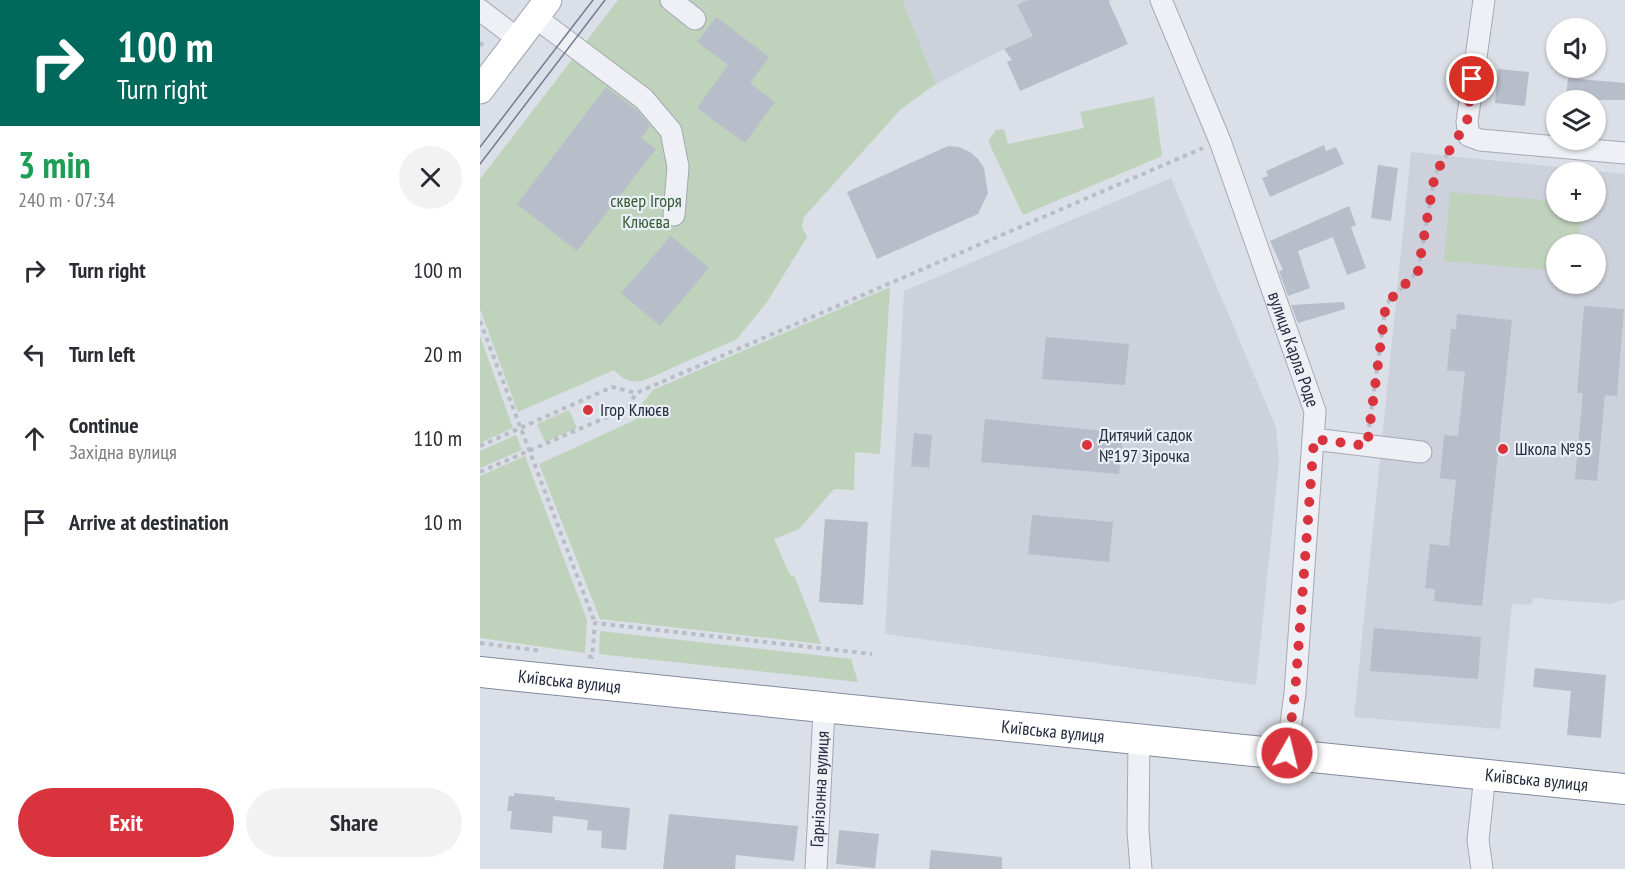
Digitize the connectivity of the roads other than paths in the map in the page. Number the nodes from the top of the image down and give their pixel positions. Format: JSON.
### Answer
{"nodes":[{"id":1,"x":671,"y":0,"type":"edge"},
{"id":2,"x":1161,"y":0,"type":"edge"},
{"id":3,"x":1484,"y":0,"type":"edge"},
{"id":4,"x":541,"y":9,"type":"edge"},
{"id":5,"x":480,"y":10,"type":"edge"},
{"id":6,"x":695,"y":19,"type":"dead end"},
{"id":7,"x":518,"y":39,"type":"junction"},
{"id":8,"x":480,"y":90,"type":"edge"},
{"id":9,"x":1625,"y":153,"type":"edge"},
{"id":10,"x":674,"y":215,"type":"dead end"},
{"id":11,"x":1314,"y":439,"type":"junction"},
{"id":12,"x":1421,"y":452,"type":"dead end"},
{"id":13,"x":480,"y":672,"type":"edge"},
{"id":14,"x":824,"y":710,"type":"junction"},
{"id":15,"x":1139,"y":740,"type":"junction"},
{"id":16,"x":1287,"y":753,"type":"junction"},
{"id":17,"x":1485,"y":775,"type":"junction"},
{"id":18,"x":1625,"y":789,"type":"edge"},
{"id":19,"x":816,"y":869,"type":"edge"},
{"id":20,"x":1141,"y":869,"type":"edge"},
{"id":21,"x":1482,"y":869,"type":"edge"}],
"edges":[{"from":1,"to":6,"type":"street"},
{"from":2,"to":11,"type":"street","name":"вулиця Карла Роде"},
{"from":3,"to":9,"type":"street"},
{"from":4,"to":7,"type":"main road"},
{"from":4,"to":10,"type":"street"},
{"from":5,"to":7,"type":"street"},
{"from":7,"to":8,"type":"main road"},
{"from":11,"to":12,"type":"street"},
{"from":11,"to":16,"type":"street","name":"вулиця Карла Роде"},
{"from":13,"to":14,"type":"highway","name":"Київська вулиця"},
{"from":14,"to":15,"type":"highway","name":"Київська вулиця"},
{"from":14,"to":19,"type":"street","name":"Гарнізонна вулиця"},
{"from":15,"to":16,"type":"highway","name":"Київська вулиця"},
{"from":15,"to":20,"type":"street"},
{"from":16,"to":17,"type":"highway","name":"Київська вулиця"},
{"from":17,"to":18,"type":"highway","name":"Київська вулиця"},
{"from":17,"to":21,"type":"street"}]}
